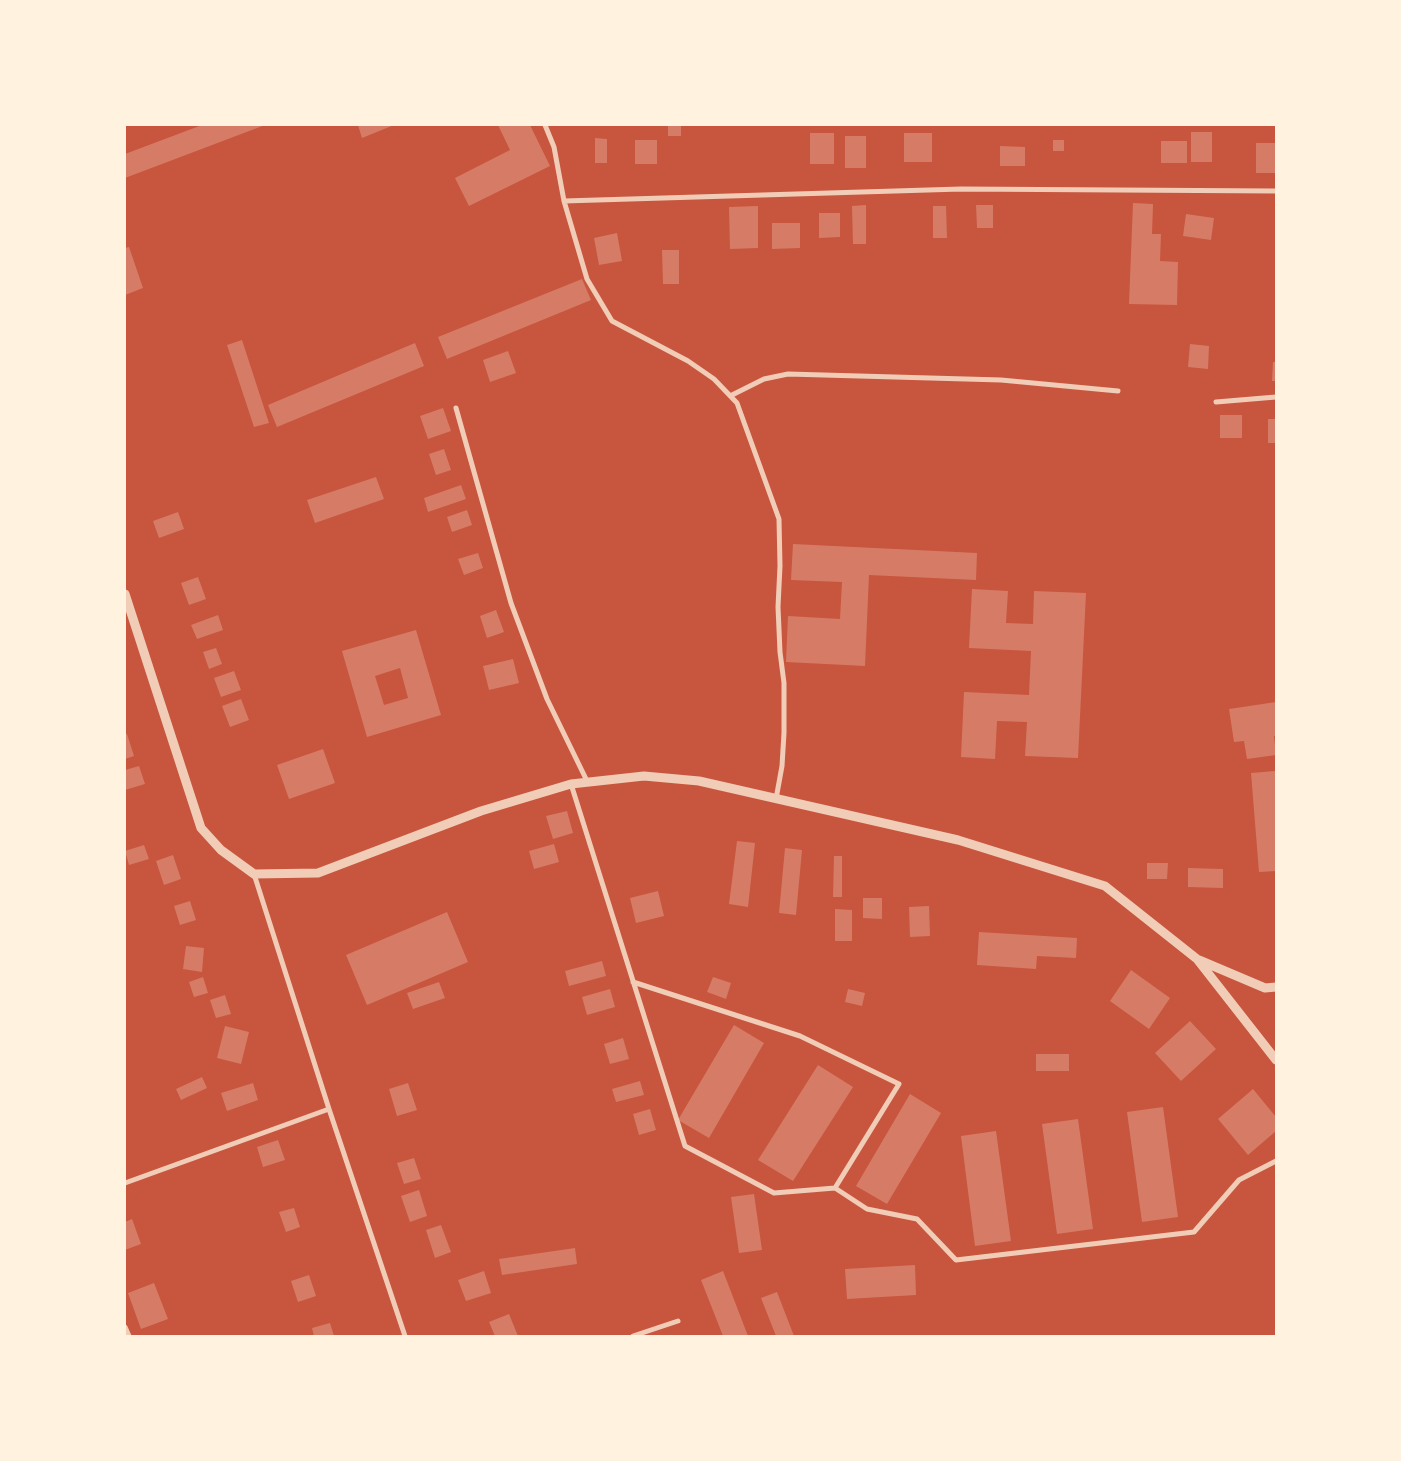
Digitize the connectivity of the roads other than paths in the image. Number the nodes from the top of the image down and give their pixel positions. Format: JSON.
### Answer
{"nodes":[{"id":1,"x":545,"y":125,"type":"edge"},
{"id":2,"x":1276,"y":191,"type":"edge"},
{"id":3,"x":564,"y":201,"type":"junction"},
{"id":4,"x":1118,"y":391,"type":"dead end"},
{"id":5,"x":730,"y":396,"type":"junction"},
{"id":6,"x":1276,"y":397,"type":"edge"},
{"id":7,"x":1216,"y":402,"type":"dead end"},
{"id":8,"x":456,"y":408,"type":"dead end"},
{"id":9,"x":125,"y":594,"type":"edge"},
{"id":10,"x":587,"y":781,"type":"junction"},
{"id":11,"x":571,"y":784,"type":"junction"},
{"id":12,"x":776,"y":799,"type":"junction"},
{"id":13,"x":254,"y":874,"type":"junction"},
{"id":14,"x":1197,"y":959,"type":"junction"},
{"id":15,"x":633,"y":982,"type":"junction"},
{"id":16,"x":1276,"y":987,"type":"edge"},
{"id":17,"x":1276,"y":1060,"type":"edge"},
{"id":18,"x":328,"y":1109,"type":"junction"},
{"id":19,"x":1276,"y":1161,"type":"edge"},
{"id":20,"x":125,"y":1183,"type":"edge"},
{"id":21,"x":835,"y":1188,"type":"junction"},
{"id":22,"x":678,"y":1321,"type":"dead end"},
{"id":23,"x":125,"y":1327,"type":"edge"},
{"id":24,"x":129,"y":1336,"type":"edge"},
{"id":25,"x":405,"y":1336,"type":"edge"},
{"id":26,"x":633,"y":1336,"type":"edge"}],
"edges":[{"from":1,"to":3,"type":"street"},
{"from":2,"to":3,"type":"street"},
{"from":3,"to":5,"type":"street"},
{"from":4,"to":5,"type":"street"},
{"from":5,"to":12,"type":"street"},
{"from":6,"to":7,"type":"street"},
{"from":8,"to":10,"type":"street"},
{"from":9,"to":13,"type":"street"},
{"from":10,"to":11,"type":"street"},
{"from":10,"to":12,"type":"street"},
{"from":11,"to":13,"type":"street"},
{"from":11,"to":15,"type":"street"},
{"from":12,"to":14,"type":"street"},
{"from":13,"to":18,"type":"street"},
{"from":14,"to":16,"type":"street"},
{"from":14,"to":17,"type":"street"},
{"from":15,"to":21,"type":"street"},
{"from":15,"to":21,"type":"street"},
{"from":18,"to":20,"type":"street"},
{"from":18,"to":25,"type":"street"},
{"from":19,"to":21,"type":"street"},
{"from":22,"to":26,"type":"street"},
{"from":23,"to":24,"type":"street"}]}
